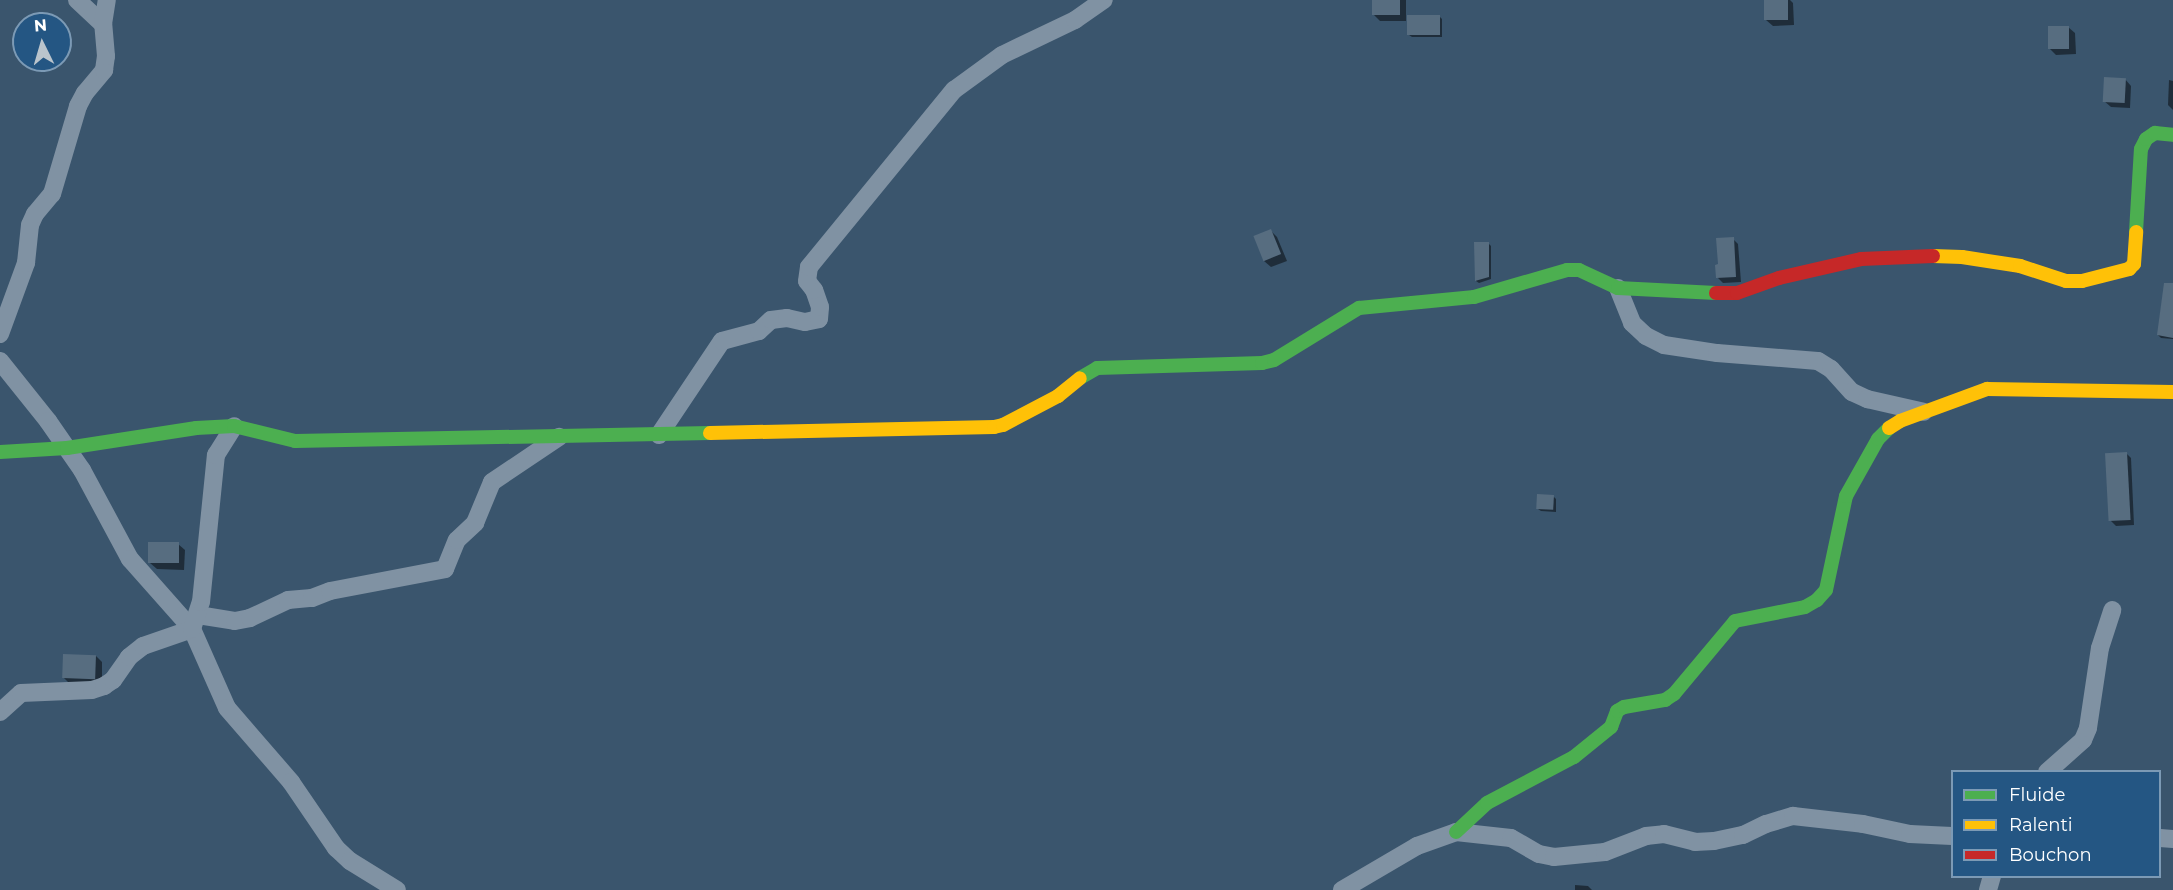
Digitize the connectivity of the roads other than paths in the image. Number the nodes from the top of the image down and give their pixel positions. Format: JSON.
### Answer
{"nodes":[{"id":1,"x":77,"y":0,"type":"edge"},
{"id":2,"x":107,"y":0,"type":"edge"},
{"id":3,"x":1104,"y":0,"type":"edge"},
{"id":4,"x":103,"y":24,"type":"junction"},
{"id":5,"x":2173,"y":135,"type":"edge"},
{"id":6,"x":1618,"y":288,"type":"junction"},
{"id":7,"x":0,"y":334,"type":"edge"},
{"id":8,"x":0,"y":343,"type":"edge"},
{"id":9,"x":2,"y":363,"type":"edge"},
{"id":10,"x":2173,"y":392,"type":"edge"},
{"id":11,"x":1924,"y":412,"type":"junction"},
{"id":12,"x":234,"y":426,"type":"junction"},
{"id":13,"x":196,"y":428,"type":"junction"},
{"id":14,"x":659,"y":435,"type":"junction"},
{"id":15,"x":558,"y":437,"type":"junction"},
{"id":16,"x":67,"y":448,"type":"junction"},
{"id":17,"x":0,"y":452,"type":"edge"},
{"id":18,"x":216,"y":455,"type":"junction"},
{"id":19,"x":2112,"y":610,"type":"dead end"},
{"id":20,"x":195,"y":622,"type":"junction"},
{"id":21,"x":0,"y":712,"type":"edge"},
{"id":22,"x":2048,"y":770,"type":"edge"},
{"id":23,"x":1456,"y":832,"type":"junction"},
{"id":24,"x":1951,"y":836,"type":"edge"},
{"id":25,"x":397,"y":890,"type":"edge"},
{"id":26,"x":1342,"y":890,"type":"edge"}],
"edges":[{"from":1,"to":4,"type":"street"},
{"from":2,"to":4,"type":"street"},
{"from":3,"to":14,"type":"street"},
{"from":4,"to":7,"type":"street"},
{"from":5,"to":6,"type":"street"},
{"from":6,"to":11,"type":"street"},
{"from":6,"to":14,"type":"street"},
{"from":8,"to":9,"type":"street"},
{"from":9,"to":16,"type":"street"},
{"from":10,"to":11,"type":"street"},
{"from":11,"to":23,"type":"street"},
{"from":12,"to":13,"type":"street"},
{"from":12,"to":15,"type":"street"},
{"from":12,"to":18,"type":"street"},
{"from":13,"to":16,"type":"street"},
{"from":13,"to":18,"type":"street"},
{"from":14,"to":15,"type":"street"},
{"from":15,"to":20,"type":"street"},
{"from":16,"to":17,"type":"street"},
{"from":16,"to":20,"type":"street"},
{"from":18,"to":20,"type":"street"},
{"from":19,"to":22,"type":"street"},
{"from":20,"to":21,"type":"street"},
{"from":20,"to":25,"type":"street"},
{"from":23,"to":24,"type":"street"},
{"from":23,"to":26,"type":"street"}]}
